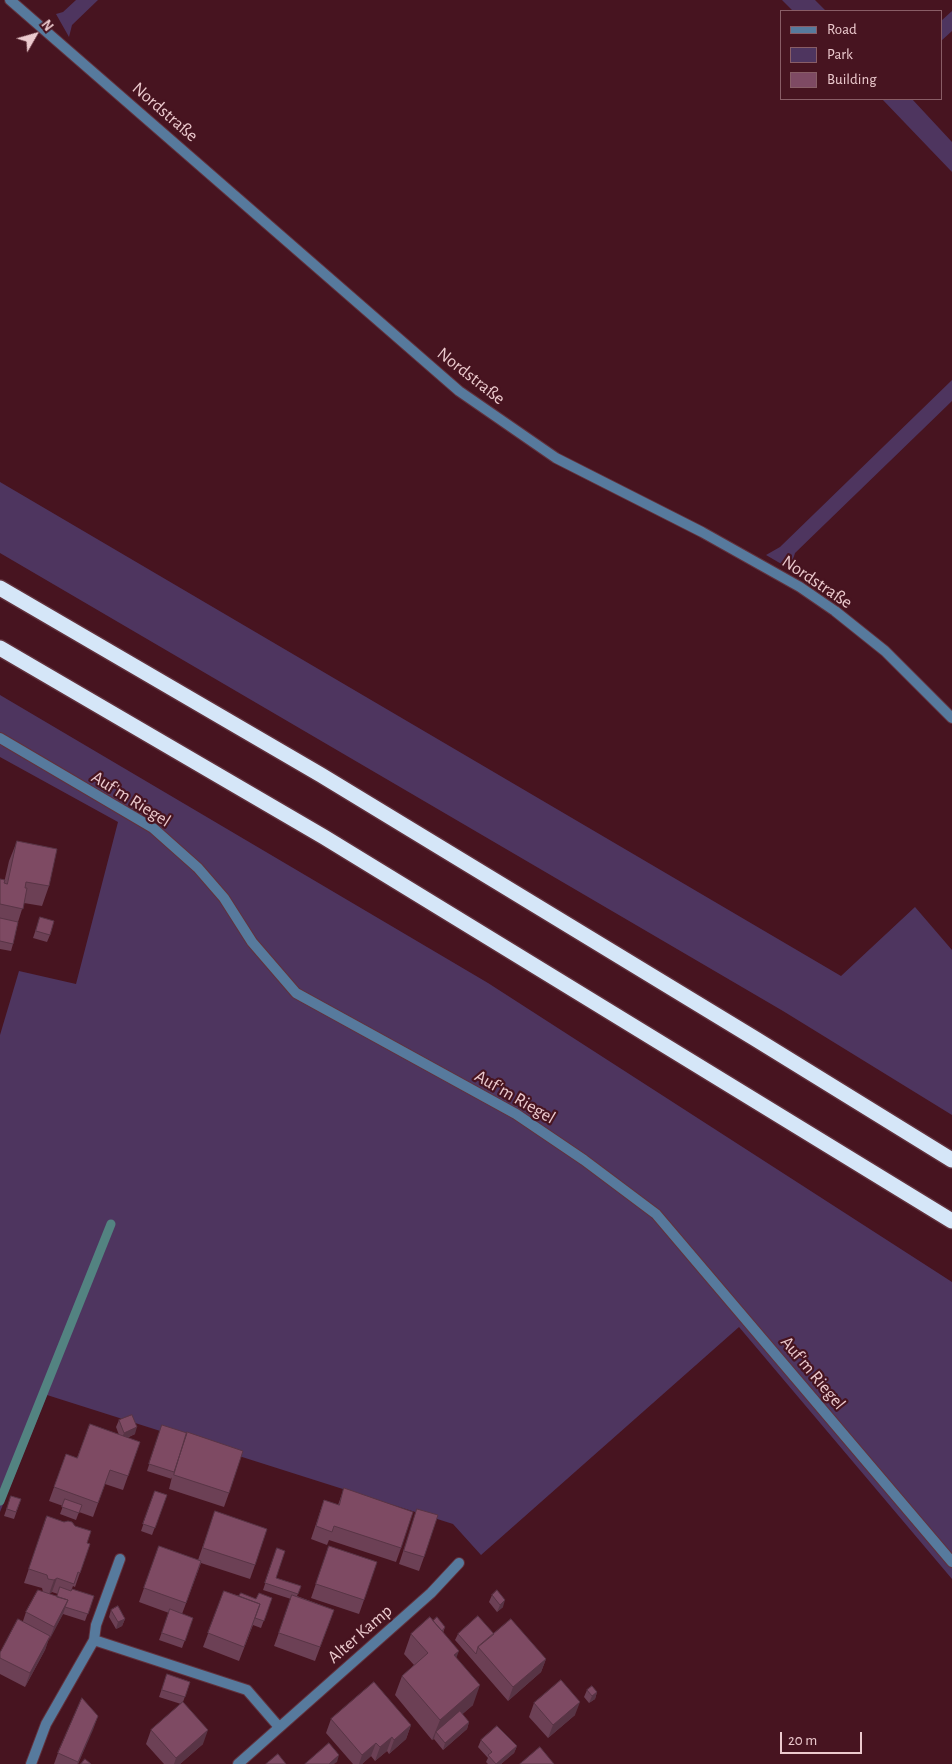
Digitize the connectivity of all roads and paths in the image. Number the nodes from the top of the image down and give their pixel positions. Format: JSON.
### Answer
{"nodes":[{"id":1,"x":10,"y":0,"type":"edge"},
{"id":2,"x":0,"y":588,"type":"edge"},
{"id":3,"x":0,"y":648,"type":"edge"},
{"id":4,"x":952,"y":718,"type":"edge"},
{"id":5,"x":0,"y":738,"type":"edge"},
{"id":6,"x":952,"y":1160,"type":"edge"},
{"id":7,"x":952,"y":1222,"type":"edge"},
{"id":8,"x":120,"y":1559,"type":"dead end"},
{"id":9,"x":952,"y":1562,"type":"edge"},
{"id":10,"x":459,"y":1563,"type":"dead end"},
{"id":11,"x":94,"y":1640,"type":"junction"},
{"id":12,"x":279,"y":1727,"type":"junction"},
{"id":13,"x":31,"y":1764,"type":"edge"},
{"id":14,"x":238,"y":1764,"type":"edge"}],
"edges":[{"from":1,"to":4,"type":"street","name":"Nordstraße"},
{"from":2,"to":6,"type":"highway"},
{"from":3,"to":7,"type":"highway"},
{"from":5,"to":9,"type":"street","name":"Auf'm Riegel"},
{"from":8,"to":11,"type":"street"},
{"from":10,"to":12,"type":"street","name":"Alter Kamp"},
{"from":11,"to":12,"type":"street"},
{"from":11,"to":13,"type":"street"},
{"from":12,"to":14,"type":"street","name":"Alter Kamp"}]}
